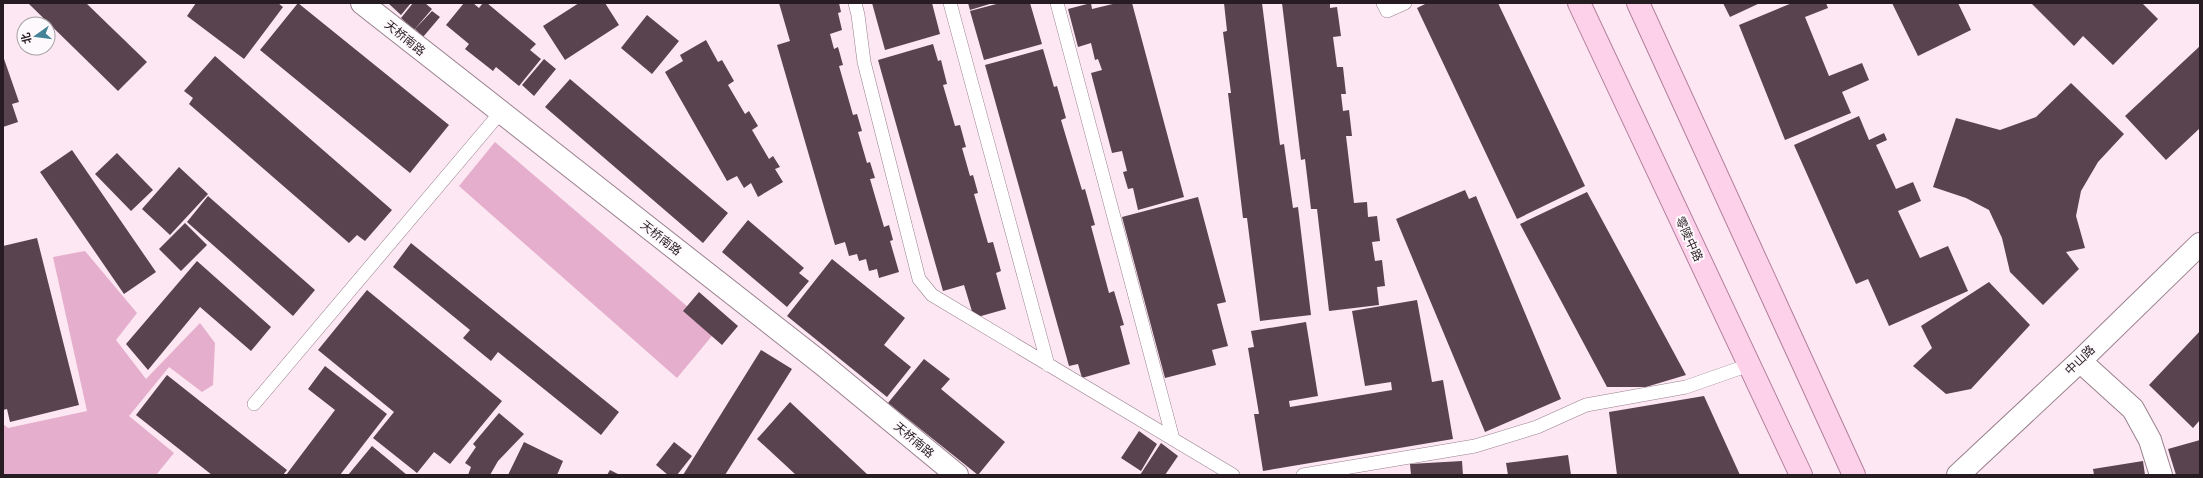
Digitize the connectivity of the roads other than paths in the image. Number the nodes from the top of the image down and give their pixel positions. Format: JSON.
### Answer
{"nodes":[{"id":1,"x":362,"y":3,"type":"edge"},
{"id":2,"x":855,"y":3,"type":"edge"},
{"id":3,"x":950,"y":3,"type":"edge"},
{"id":4,"x":1056,"y":3,"type":"edge"},
{"id":5,"x":1383,"y":3,"type":"edge"},
{"id":6,"x":1405,"y":3,"type":"edge"},
{"id":7,"x":1579,"y":3,"type":"edge"},
{"id":8,"x":1638,"y":3,"type":"edge"},
{"id":9,"x":500,"y":112,"type":"junction"},
{"id":10,"x":2200,"y":244,"type":"edge"},
{"id":11,"x":2080,"y":361,"type":"junction"},
{"id":12,"x":1048,"y":365,"type":"junction"},
{"id":13,"x":1749,"y":365,"type":"junction"},
{"id":14,"x":254,"y":404,"type":"dead end"},
{"id":15,"x":1173,"y":440,"type":"junction"},
{"id":16,"x":957,"y":475,"type":"edge"},
{"id":17,"x":1233,"y":475,"type":"edge"},
{"id":18,"x":1303,"y":475,"type":"edge"},
{"id":19,"x":1800,"y":475,"type":"edge"},
{"id":20,"x":1854,"y":475,"type":"edge"},
{"id":21,"x":1958,"y":475,"type":"edge"},
{"id":22,"x":2160,"y":475,"type":"edge"}],
"edges":[{"from":1,"to":9,"type":"street","name":"天桥南路"},
{"from":2,"to":12,"type":"lane"},
{"from":3,"to":12,"type":"lane"},
{"from":4,"to":15,"type":"lane"},
{"from":5,"to":6,"type":"lane"},
{"from":7,"to":13,"type":"main road","name":"零陵中路"},
{"from":8,"to":20,"type":"main road"},
{"from":9,"to":14,"type":"lane"},
{"from":9,"to":16,"type":"street","name":"天桥南路"},
{"from":10,"to":11,"type":"street","name":"中山路"},
{"from":11,"to":21,"type":"street","name":"中山路"},
{"from":11,"to":22,"type":"street"},
{"from":12,"to":15,"type":"lane"},
{"from":13,"to":18,"type":"lane"},
{"from":13,"to":19,"type":"main road","name":"零陵中路"},
{"from":15,"to":17,"type":"lane"}]}
